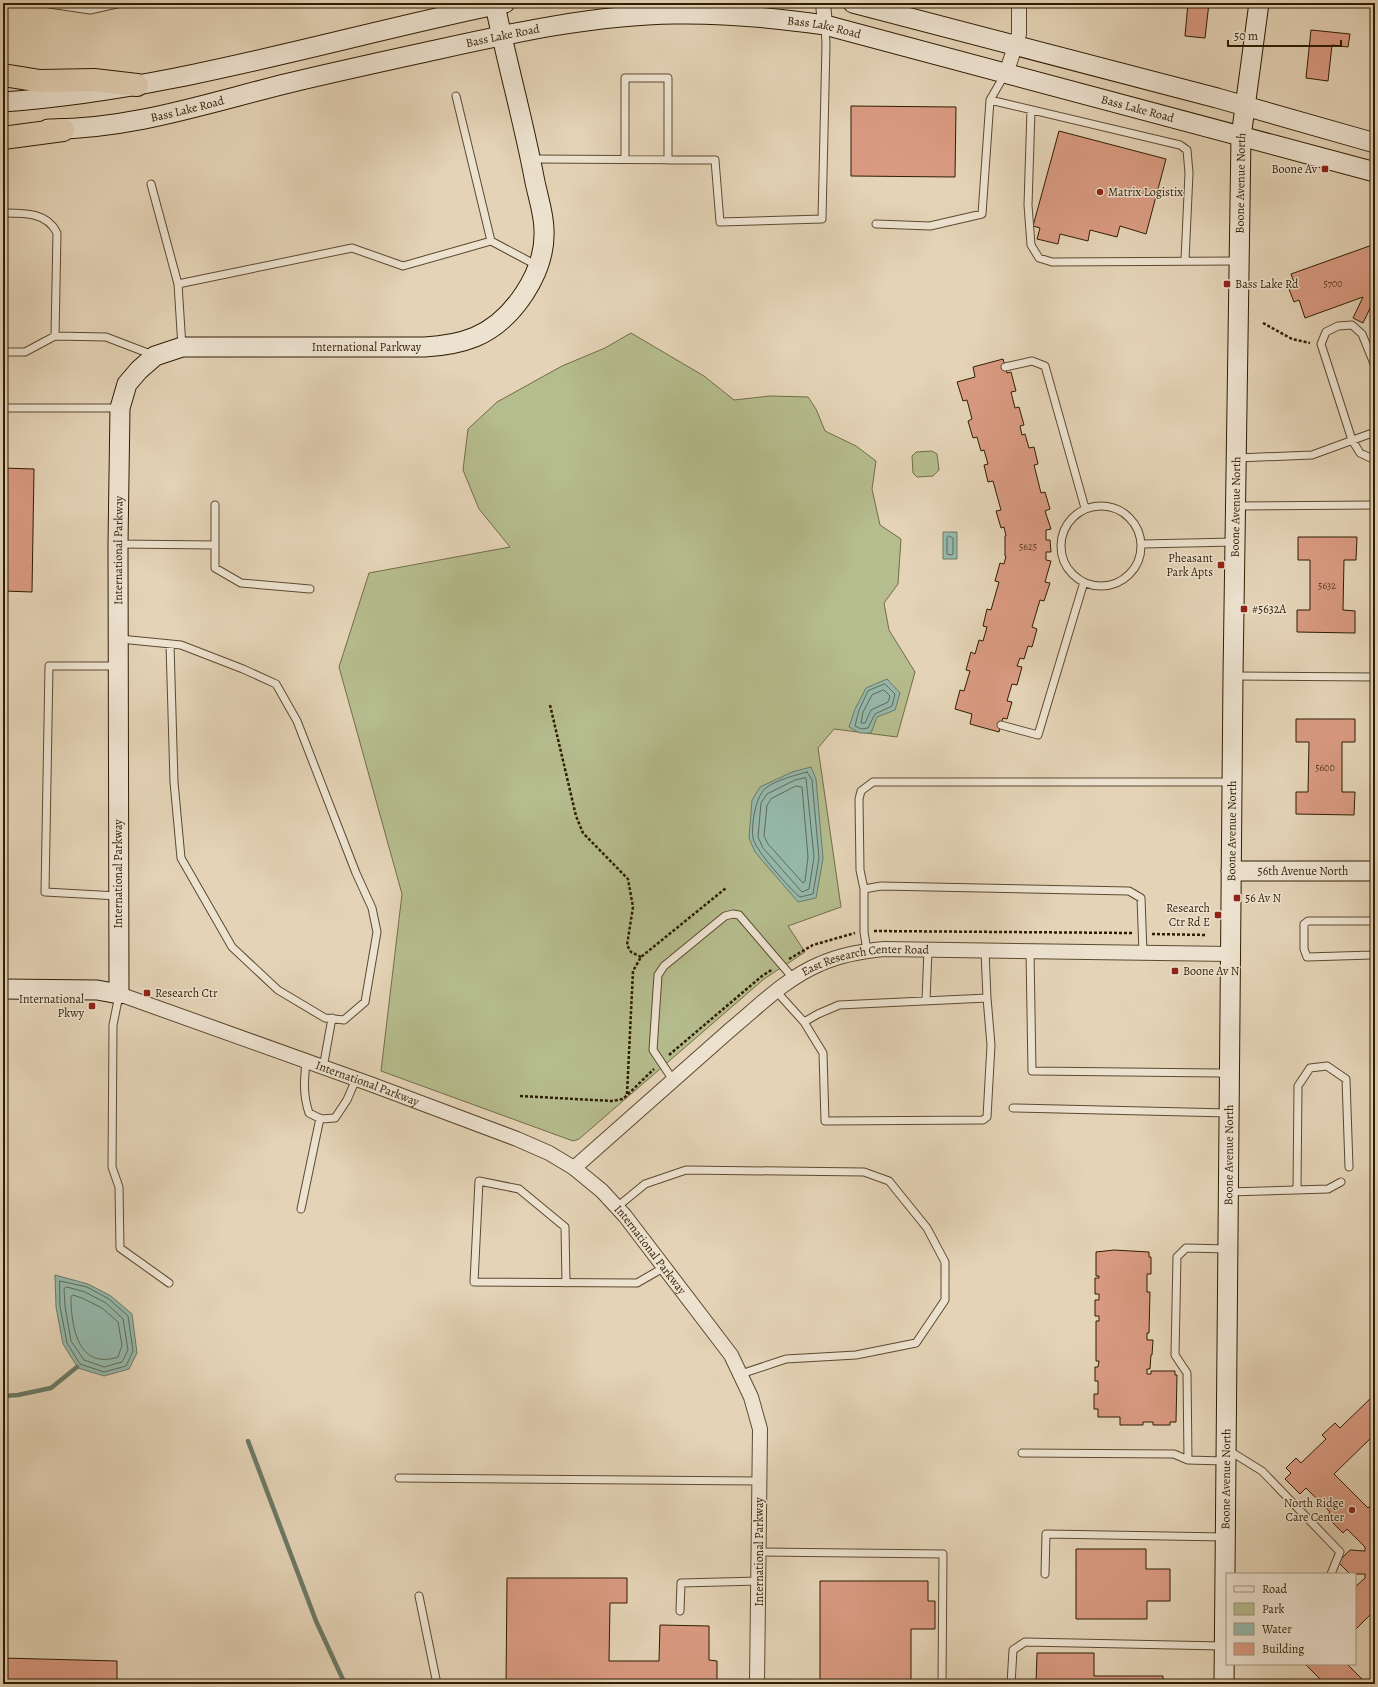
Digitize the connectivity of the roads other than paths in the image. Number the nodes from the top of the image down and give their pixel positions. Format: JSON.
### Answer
{"nodes":[{"id":1,"x":43,"y":3,"type":"edge"},
{"id":2,"x":121,"y":3,"type":"edge"},
{"id":3,"x":823,"y":3,"type":"edge"},
{"id":4,"x":852,"y":3,"type":"edge"},
{"id":5,"x":1019,"y":3,"type":"edge"},
{"id":6,"x":1259,"y":3,"type":"edge"},
{"id":7,"x":498,"y":4,"type":"edge"},
{"id":8,"x":825,"y":25,"type":"junction"},
{"id":9,"x":501,"y":35,"type":"junction"},
{"id":10,"x":1016,"y":44,"type":"junction"},
{"id":11,"x":1006,"y":74,"type":"junction"},
{"id":12,"x":3,"y":75,"type":"edge"},
{"id":13,"x":137,"y":85,"type":"junction"},
{"id":14,"x":456,"y":96,"type":"dead end"},
{"id":15,"x":990,"y":100,"type":"junction"},
{"id":16,"x":3,"y":102,"type":"edge"},
{"id":17,"x":1245,"y":105,"type":"junction"},
{"id":18,"x":1031,"y":110,"type":"junction"},
{"id":19,"x":3,"y":130,"type":"edge"},
{"id":20,"x":63,"y":130,"type":"junction"},
{"id":21,"x":1241,"y":137,"type":"junction"},
{"id":22,"x":3,"y":138,"type":"edge"},
{"id":23,"x":1375,"y":143,"type":"edge"},
{"id":24,"x":530,"y":159,"type":"junction"},
{"id":25,"x":625,"y":159,"type":"junction"},
{"id":26,"x":668,"y":160,"type":"junction"},
{"id":27,"x":1375,"y":172,"type":"edge"},
{"id":28,"x":151,"y":184,"type":"dead end"},
{"id":29,"x":3,"y":214,"type":"edge"},
{"id":30,"x":876,"y":224,"type":"dead end"},
{"id":31,"x":491,"y":241,"type":"junction"},
{"id":32,"x":1185,"y":260,"type":"junction"},
{"id":33,"x":1240,"y":261,"type":"junction"},
{"id":34,"x":538,"y":266,"type":"junction"},
{"id":35,"x":178,"y":284,"type":"junction"},
{"id":36,"x":56,"y":336,"type":"junction"},
{"id":37,"x":182,"y":347,"type":"junction"},
{"id":38,"x":3,"y":352,"type":"edge"},
{"id":39,"x":155,"y":356,"type":"junction"},
{"id":40,"x":1375,"y":366,"type":"edge"},
{"id":41,"x":1005,"y":367,"type":"dead end"},
{"id":42,"x":3,"y":408,"type":"edge"},
{"id":43,"x":120,"y":408,"type":"junction"},
{"id":44,"x":1375,"y":432,"type":"edge"},
{"id":45,"x":1352,"y":440,"type":"junction"},
{"id":46,"x":1235,"y":458,"type":"junction"},
{"id":47,"x":1375,"y":460,"type":"edge"},
{"id":48,"x":215,"y":504,"type":"dead end"},
{"id":49,"x":1375,"y":505,"type":"edge"},
{"id":50,"x":1235,"y":506,"type":"junction"},
{"id":51,"x":1085,"y":508,"type":"junction"},
{"id":52,"x":1234,"y":542,"type":"junction"},
{"id":53,"x":118,"y":544,"type":"junction"},
{"id":54,"x":1142,"y":544,"type":"junction"},
{"id":55,"x":215,"y":545,"type":"junction"},
{"id":56,"x":1084,"y":582,"type":"junction"},
{"id":57,"x":310,"y":588,"type":"dead end"},
{"id":58,"x":118,"y":639,"type":"junction"},
{"id":59,"x":170,"y":644,"type":"junction"},
{"id":60,"x":118,"y":666,"type":"junction"},
{"id":61,"x":1233,"y":676,"type":"junction"},
{"id":62,"x":1375,"y":677,"type":"edge"},
{"id":63,"x":1001,"y":725,"type":"dead end"},
{"id":64,"x":1232,"y":782,"type":"junction"},
{"id":65,"x":1231,"y":871,"type":"junction"},
{"id":66,"x":1375,"y":871,"type":"edge"},
{"id":67,"x":864,"y":890,"type":"junction"},
{"id":68,"x":118,"y":896,"type":"junction"},
{"id":69,"x":1375,"y":920,"type":"edge"},
{"id":70,"x":928,"y":950,"type":"junction"},
{"id":71,"x":867,"y":951,"type":"junction"},
{"id":72,"x":985,"y":951,"type":"junction"},
{"id":73,"x":1375,"y":951,"type":"edge"},
{"id":74,"x":1030,"y":952,"type":"junction"},
{"id":75,"x":1143,"y":953,"type":"junction"},
{"id":76,"x":1231,"y":954,"type":"junction"},
{"id":77,"x":793,"y":978,"type":"junction"},
{"id":78,"x":3,"y":989,"type":"edge"},
{"id":79,"x":776,"y":991,"type":"junction"},
{"id":80,"x":119,"y":994,"type":"junction"},
{"id":81,"x":987,"y":998,"type":"junction"},
{"id":82,"x":926,"y":1000,"type":"junction"},
{"id":83,"x":332,"y":1018,"type":"junction"},
{"id":84,"x":804,"y":1022,"type":"junction"},
{"id":85,"x":306,"y":1062,"type":"junction"},
{"id":86,"x":323,"y":1068,"type":"junction"},
{"id":87,"x":1230,"y":1076,"type":"junction"},
{"id":88,"x":356,"y":1079,"type":"junction"},
{"id":89,"x":673,"y":1080,"type":"junction"},
{"id":90,"x":1013,"y":1108,"type":"dead end"},
{"id":91,"x":1229,"y":1113,"type":"junction"},
{"id":92,"x":320,"y":1118,"type":"junction"},
{"id":93,"x":1349,"y":1167,"type":"dead end"},
{"id":94,"x":574,"y":1168,"type":"junction"},
{"id":95,"x":1341,"y":1182,"type":"dead end"},
{"id":96,"x":1297,"y":1190,"type":"junction"},
{"id":97,"x":1228,"y":1192,"type":"junction"},
{"id":98,"x":616,"y":1207,"type":"junction"},
{"id":99,"x":301,"y":1209,"type":"dead end"},
{"id":100,"x":1228,"y":1248,"type":"junction"},
{"id":101,"x":663,"y":1268,"type":"junction"},
{"id":102,"x":168,"y":1282,"type":"dead end"},
{"id":103,"x":566,"y":1282,"type":"junction"},
{"id":104,"x":741,"y":1374,"type":"junction"},
{"id":105,"x":1022,"y":1453,"type":"dead end"},
{"id":106,"x":1227,"y":1455,"type":"junction"},
{"id":107,"x":1188,"y":1460,"type":"junction"},
{"id":108,"x":399,"y":1478,"type":"dead end"},
{"id":109,"x":759,"y":1481,"type":"junction"},
{"id":110,"x":1226,"y":1537,"type":"junction"},
{"id":111,"x":759,"y":1552,"type":"junction"},
{"id":112,"x":1331,"y":1573,"type":"edge"},
{"id":113,"x":1045,"y":1574,"type":"dead end"},
{"id":114,"x":759,"y":1581,"type":"junction"},
{"id":115,"x":419,"y":1596,"type":"dead end"},
{"id":116,"x":680,"y":1611,"type":"dead end"},
{"id":117,"x":1226,"y":1646,"type":"edge"},
{"id":118,"x":437,"y":1684,"type":"edge"},
{"id":119,"x":757,"y":1684,"type":"edge"},
{"id":120,"x":942,"y":1684,"type":"edge"},
{"id":121,"x":1012,"y":1684,"type":"edge"},
{"id":122,"x":1224,"y":1684,"type":"edge"}],
"edges":[{"from":1,"to":2,"type":"lane"},
{"from":3,"to":8,"type":"street"},
{"from":4,"to":10,"type":"street"},
{"from":5,"to":10,"type":"street"},
{"from":6,"to":17,"type":"street","name":"Boone Avenue North"},
{"from":7,"to":9,"type":"street","name":"International Parkway"},
{"from":7,"to":13,"type":"street"},
{"from":8,"to":9,"type":"street","name":"Bass Lake Road"},
{"from":8,"to":11,"type":"street","name":"Bass Lake Road"},
{"from":8,"to":26,"type":"lane"},
{"from":9,"to":20,"type":"street","name":"Bass Lake Road"},
{"from":9,"to":24,"type":"street","name":"International Parkway"},
{"from":10,"to":11,"type":"street"},
{"from":10,"to":17,"type":"street"},
{"from":11,"to":15,"type":"lane"},
{"from":11,"to":21,"type":"street","name":"Bass Lake Road"},
{"from":12,"to":13,"type":"highway"},
{"from":13,"to":16,"type":"street"},
{"from":14,"to":31,"type":"lane"},
{"from":15,"to":18,"type":"lane"},
{"from":15,"to":30,"type":"lane"},
{"from":17,"to":21,"type":"street","name":"Boone Avenue North"},
{"from":17,"to":23,"type":"street"},
{"from":18,"to":32,"type":"lane"},
{"from":18,"to":32,"type":"lane"},
{"from":19,"to":20,"type":"street","name":"Bass Lake Road"},
{"from":20,"to":22,"type":"highway"},
{"from":21,"to":27,"type":"street","name":"Bass Lake Road"},
{"from":21,"to":33,"type":"street","name":"Boone Avenue North"},
{"from":24,"to":25,"type":"lane"},
{"from":24,"to":34,"type":"street","name":"International Parkway"},
{"from":25,"to":26,"type":"lane"},
{"from":25,"to":26,"type":"lane"},
{"from":28,"to":35,"type":"lane"},
{"from":29,"to":36,"type":"lane"},
{"from":31,"to":34,"type":"lane"},
{"from":31,"to":35,"type":"lane"},
{"from":32,"to":33,"type":"lane"},
{"from":33,"to":46,"type":"street","name":"Boone Avenue North"},
{"from":34,"to":37,"type":"street","name":"International Parkway"},
{"from":35,"to":37,"type":"lane"},
{"from":36,"to":38,"type":"lane"},
{"from":36,"to":39,"type":"lane"},
{"from":37,"to":39,"type":"street","name":"International Parkway"},
{"from":39,"to":43,"type":"street","name":"International Parkway"},
{"from":40,"to":45,"type":"lane"},
{"from":41,"to":51,"type":"lane"},
{"from":42,"to":43,"type":"lane"},
{"from":43,"to":53,"type":"street","name":"International Parkway"},
{"from":44,"to":45,"type":"lane"},
{"from":45,"to":46,"type":"lane"},
{"from":45,"to":47,"type":"lane"},
{"from":46,"to":50,"type":"street","name":"Boone Avenue North"},
{"from":48,"to":55,"type":"lane"},
{"from":49,"to":50,"type":"lane"},
{"from":50,"to":52,"type":"street","name":"Boone Avenue North"},
{"from":51,"to":54,"type":"lane"},
{"from":51,"to":56,"type":"lane"},
{"from":52,"to":54,"type":"lane"},
{"from":52,"to":61,"type":"street","name":"Boone Avenue North"},
{"from":53,"to":55,"type":"lane"},
{"from":53,"to":58,"type":"street","name":"International Parkway"},
{"from":54,"to":56,"type":"lane"},
{"from":55,"to":57,"type":"lane"},
{"from":56,"to":63,"type":"lane"},
{"from":58,"to":59,"type":"lane"},
{"from":58,"to":60,"type":"street","name":"International Parkway"},
{"from":59,"to":83,"type":"lane"},
{"from":59,"to":83,"type":"lane"},
{"from":60,"to":68,"type":"street","name":"International Parkway"},
{"from":60,"to":68,"type":"lane"},
{"from":61,"to":62,"type":"lane"},
{"from":61,"to":64,"type":"street","name":"Boone Avenue North"},
{"from":64,"to":65,"type":"street","name":"Boone Avenue North"},
{"from":64,"to":67,"type":"lane"},
{"from":65,"to":66,"type":"street","name":"56th Avenue North"},
{"from":65,"to":76,"type":"street","name":"Boone Avenue North"},
{"from":67,"to":71,"type":"lane"},
{"from":67,"to":75,"type":"lane"},
{"from":68,"to":80,"type":"street","name":"International Parkway"},
{"from":69,"to":73,"type":"lane"},
{"from":70,"to":71,"type":"street","name":"East Research Center Road"},
{"from":70,"to":72,"type":"street","name":"East Research Center Road"},
{"from":70,"to":82,"type":"lane"},
{"from":71,"to":77,"type":"street","name":"East Research Center Road"},
{"from":72,"to":74,"type":"street","name":"East Research Center Road"},
{"from":72,"to":81,"type":"lane"},
{"from":74,"to":75,"type":"street","name":"East Research Center Road"},
{"from":74,"to":87,"type":"lane"},
{"from":75,"to":76,"type":"street","name":"East Research Center Road"},
{"from":76,"to":87,"type":"street","name":"Boone Avenue North"},
{"from":77,"to":79,"type":"street","name":"East Research Center Road"},
{"from":77,"to":89,"type":"lane"},
{"from":78,"to":80,"type":"street"},
{"from":79,"to":84,"type":"lane"},
{"from":79,"to":89,"type":"street","name":"East Research Center Road"},
{"from":80,"to":85,"type":"street","name":"International Parkway"},
{"from":80,"to":102,"type":"lane"},
{"from":81,"to":82,"type":"lane"},
{"from":81,"to":84,"type":"lane"},
{"from":82,"to":84,"type":"lane"},
{"from":83,"to":86,"type":"lane"},
{"from":85,"to":86,"type":"street","name":"International Parkway"},
{"from":85,"to":92,"type":"lane"},
{"from":86,"to":88,"type":"street","name":"International Parkway"},
{"from":87,"to":91,"type":"street","name":"Boone Avenue North"},
{"from":88,"to":92,"type":"lane"},
{"from":88,"to":94,"type":"street","name":"International Parkway"},
{"from":89,"to":94,"type":"street","name":"East Research Center Road"},
{"from":90,"to":91,"type":"lane"},
{"from":91,"to":97,"type":"street","name":"Boone Avenue North"},
{"from":92,"to":99,"type":"lane"},
{"from":93,"to":96,"type":"lane"},
{"from":94,"to":98,"type":"street","name":"International Parkway"},
{"from":95,"to":96,"type":"lane"},
{"from":96,"to":97,"type":"lane"},
{"from":97,"to":100,"type":"street","name":"Boone Avenue North"},
{"from":98,"to":101,"type":"street","name":"International Parkway"},
{"from":98,"to":104,"type":"lane"},
{"from":100,"to":106,"type":"street","name":"Boone Avenue North"},
{"from":100,"to":107,"type":"lane"},
{"from":101,"to":103,"type":"lane"},
{"from":101,"to":104,"type":"street","name":"International Parkway"},
{"from":103,"to":103,"type":"lane"},
{"from":104,"to":109,"type":"street","name":"International Parkway"},
{"from":105,"to":107,"type":"lane"},
{"from":106,"to":107,"type":"lane"},
{"from":106,"to":110,"type":"street","name":"Boone Avenue North"},
{"from":106,"to":112,"type":"lane"},
{"from":108,"to":109,"type":"lane"},
{"from":109,"to":111,"type":"street","name":"International Parkway"},
{"from":110,"to":113,"type":"lane"},
{"from":110,"to":117,"type":"street","name":"Boone Avenue North"},
{"from":111,"to":114,"type":"street","name":"International Parkway"},
{"from":111,"to":120,"type":"lane"},
{"from":114,"to":116,"type":"lane"},
{"from":114,"to":119,"type":"street","name":"International Parkway"},
{"from":115,"to":118,"type":"lane"},
{"from":117,"to":121,"type":"lane"},
{"from":117,"to":122,"type":"street","name":"Boone Avenue North"}]}
